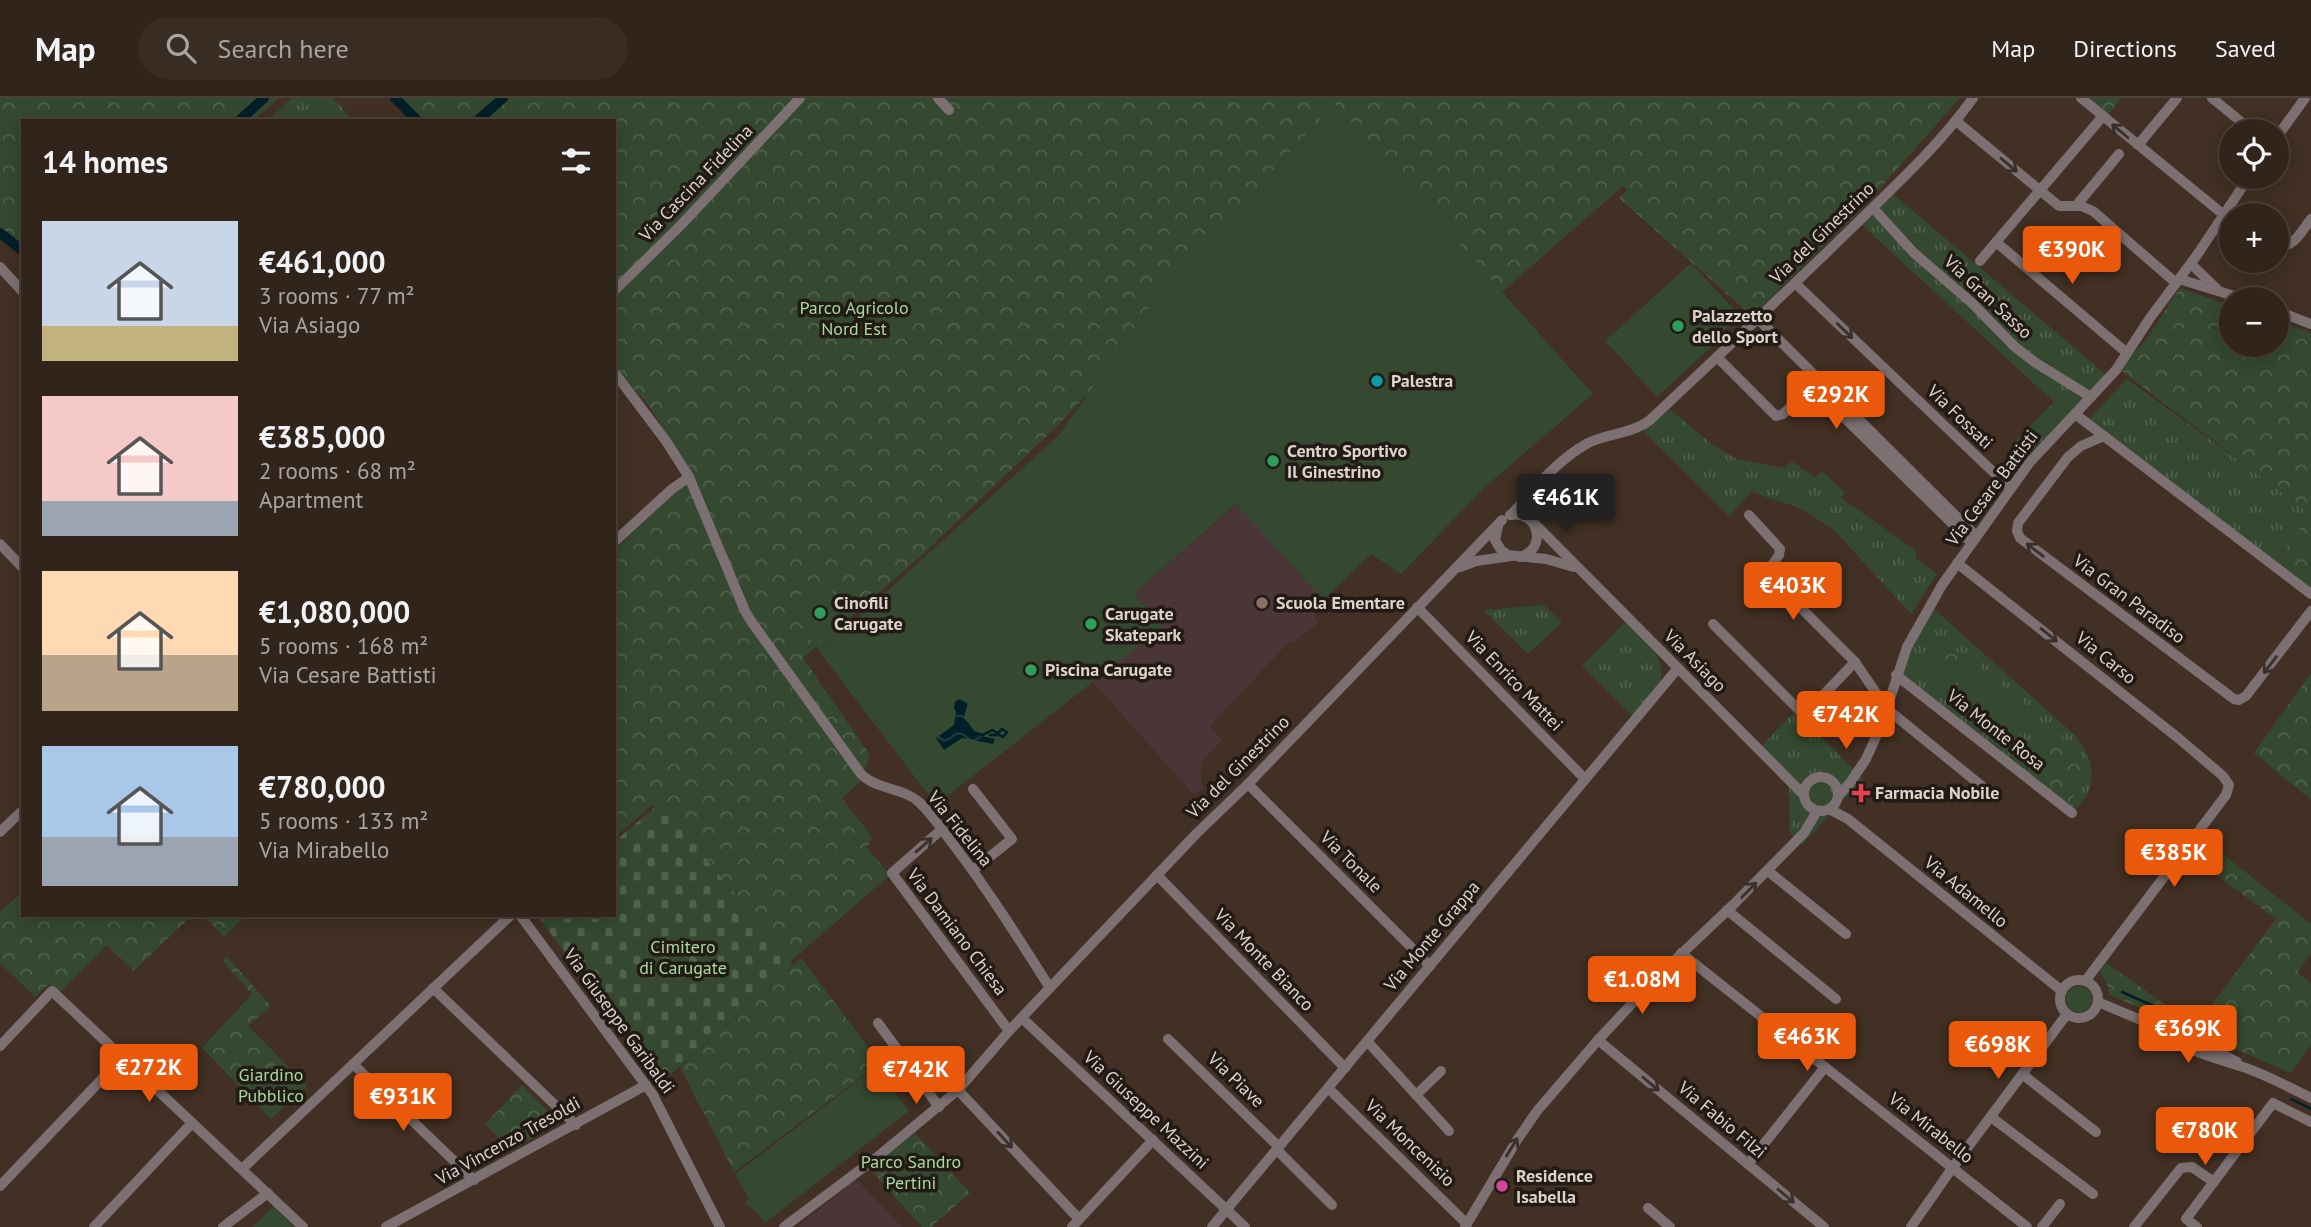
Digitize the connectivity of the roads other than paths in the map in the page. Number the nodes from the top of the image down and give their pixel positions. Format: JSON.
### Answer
{"nodes":[{"id":1,"x":800,"y":98,"type":"edge"},
{"id":2,"x":938,"y":98,"type":"edge"},
{"id":3,"x":1973,"y":98,"type":"edge"},
{"id":4,"x":2081,"y":98,"type":"edge"},
{"id":5,"x":2176,"y":98,"type":"edge"},
{"id":6,"x":2212,"y":98,"type":"edge"},
{"id":7,"x":2305,"y":98,"type":"edge"},
{"id":8,"x":949,"y":110,"type":"dead end"},
{"id":9,"x":2103,"y":116,"type":"junction"},
{"id":10,"x":2238,"y":119,"type":"edge"},
{"id":11,"x":2289,"y":120,"type":"edge"},
{"id":12,"x":1956,"y":121,"type":"junction"},
{"id":13,"x":2138,"y":145,"type":"junction"},
{"id":14,"x":2119,"y":154,"type":"dead end"},
{"id":15,"x":2040,"y":191,"type":"junction"},
{"id":16,"x":2076,"y":206,"type":"junction"},
{"id":17,"x":1873,"y":208,"type":"junction"},
{"id":18,"x":2219,"y":208,"type":"edge"},
{"id":19,"x":2311,"y":219,"type":"edge"},
{"id":20,"x":2219,"y":225,"type":"edge"},
{"id":21,"x":1996,"y":242,"type":"junction"},
{"id":22,"x":2289,"y":246,"type":"edge"},
{"id":23,"x":1980,"y":261,"type":"dead end"},
{"id":24,"x":2191,"y":264,"type":"junction"},
{"id":25,"x":0,"y":267,"type":"edge"},
{"id":26,"x":2178,"y":281,"type":"junction"},
{"id":27,"x":1796,"y":284,"type":"junction"},
{"id":28,"x":616,"y":289,"type":"edge"},
{"id":29,"x":2217,"y":289,"type":"joint"},
{"id":30,"x":21,"y":290,"type":"edge"},
{"id":31,"x":2289,"y":316,"type":"edge"},
{"id":32,"x":1758,"y":318,"type":"junction"},
{"id":33,"x":2311,"y":324,"type":"edge"},
{"id":34,"x":2127,"y":353,"type":"junction"},
{"id":35,"x":1717,"y":357,"type":"junction"},
{"id":36,"x":616,"y":375,"type":"edge"},
{"id":37,"x":1813,"y":380,"type":"junction"},
{"id":38,"x":2091,"y":397,"type":"junction"},
{"id":39,"x":2075,"y":414,"type":"junction"},
{"id":40,"x":2104,"y":436,"type":"junction"},
{"id":41,"x":689,"y":477,"type":"junction"},
{"id":42,"x":2010,"y":488,"type":"junction"},
{"id":43,"x":1513,"y":513,"type":"junction"},
{"id":44,"x":1749,"y":515,"type":"dead end"},
{"id":45,"x":1532,"y":521,"type":"junction"},
{"id":46,"x":1974,"y":539,"type":"junction"},
{"id":47,"x":616,"y":540,"type":"edge"},
{"id":48,"x":0,"y":544,"type":"edge"},
{"id":49,"x":1516,"y":557,"type":"junction"},
{"id":50,"x":1957,"y":563,"type":"junction"},
{"id":51,"x":21,"y":566,"type":"edge"},
{"id":52,"x":1577,"y":568,"type":"junction"},
{"id":53,"x":1452,"y":572,"type":"junction"},
{"id":54,"x":2311,"y":594,"type":"edge"},
{"id":55,"x":1417,"y":607,"type":"junction"},
{"id":56,"x":2311,"y":611,"type":"edge"},
{"id":57,"x":1713,"y":624,"type":"dead end"},
{"id":58,"x":1855,"y":662,"type":"junction"},
{"id":59,"x":1678,"y":668,"type":"junction"},
{"id":60,"x":1896,"y":675,"type":"junction"},
{"id":61,"x":1887,"y":709,"type":"junction"},
{"id":62,"x":1875,"y":739,"type":"junction"},
{"id":63,"x":1585,"y":779,"type":"junction"},
{"id":64,"x":1789,"y":779,"type":"junction"},
{"id":65,"x":1810,"y":781,"type":"junction"},
{"id":66,"x":1833,"y":782,"type":"junction"},
{"id":67,"x":1248,"y":784,"type":"junction"},
{"id":68,"x":973,"y":789,"type":"dead end"},
{"id":69,"x":1804,"y":795,"type":"junction"},
{"id":70,"x":1994,"y":796,"type":"dead end"},
{"id":71,"x":1830,"y":804,"type":"junction"},
{"id":72,"x":21,"y":812,"type":"edge"},
{"id":73,"x":2072,"y":813,"type":"dead end"},
{"id":74,"x":942,"y":830,"type":"junction"},
{"id":75,"x":0,"y":832,"type":"edge"},
{"id":76,"x":973,"y":870,"type":"junction"},
{"id":77,"x":1768,"y":871,"type":"junction"},
{"id":78,"x":1157,"y":875,"type":"junction"},
{"id":79,"x":1727,"y":911,"type":"junction"},
{"id":80,"x":509,"y":917,"type":"edge"},
{"id":81,"x":521,"y":917,"type":"edge"},
{"id":82,"x":1846,"y":934,"type":"dead end"},
{"id":83,"x":1681,"y":953,"type":"junction"},
{"id":84,"x":1430,"y":966,"type":"junction"},
{"id":85,"x":2086,"y":980,"type":"junction"},
{"id":86,"x":433,"y":988,"type":"junction"},
{"id":87,"x":1050,"y":988,"type":"junction"},
{"id":88,"x":2062,"y":991,"type":"junction"},
{"id":89,"x":1836,"y":999,"type":"dead end"},
{"id":90,"x":2098,"y":1002,"type":"junction"},
{"id":91,"x":2067,"y":1014,"type":"junction"},
{"id":92,"x":1022,"y":1018,"type":"junction"},
{"id":93,"x":878,"y":1023,"type":"dead end"},
{"id":94,"x":1009,"y":1031,"type":"junction"},
{"id":95,"x":1168,"y":1039,"type":"dead end"},
{"id":96,"x":1598,"y":1040,"type":"junction"},
{"id":97,"x":1367,"y":1041,"type":"junction"},
{"id":98,"x":0,"y":1046,"type":"edge"},
{"id":99,"x":122,"y":1058,"type":"junction"},
{"id":100,"x":353,"y":1064,"type":"junction"},
{"id":101,"x":1345,"y":1068,"type":"junction"},
{"id":102,"x":1825,"y":1068,"type":"junction"},
{"id":103,"x":1441,"y":1071,"type":"dead end"},
{"id":104,"x":2022,"y":1074,"type":"junction"},
{"id":105,"x":646,"y":1085,"type":"junction"},
{"id":106,"x":1328,"y":1088,"type":"junction"},
{"id":107,"x":958,"y":1090,"type":"junction"},
{"id":108,"x":1416,"y":1095,"type":"junction"},
{"id":109,"x":2311,"y":1098,"type":"edge"},
{"id":110,"x":939,"y":1107,"type":"junction"},
{"id":111,"x":1991,"y":1117,"type":"junction"},
{"id":112,"x":2311,"y":1122,"type":"edge"},
{"id":113,"x":192,"y":1123,"type":"junction"},
{"id":114,"x":576,"y":1125,"type":"junction"},
{"id":115,"x":1450,"y":1131,"type":"dead end"},
{"id":116,"x":2096,"y":1132,"type":"dead end"},
{"id":117,"x":1153,"y":1140,"type":"junction"},
{"id":118,"x":1278,"y":1148,"type":"junction"},
{"id":119,"x":1748,"y":1164,"type":"junction"},
{"id":120,"x":1952,"y":1167,"type":"junction"},
{"id":121,"x":242,"y":1169,"type":"junction"},
{"id":122,"x":474,"y":1180,"type":"junction"},
{"id":123,"x":2214,"y":1182,"type":"junction"},
{"id":124,"x":0,"y":1186,"type":"edge"},
{"id":125,"x":268,"y":1193,"type":"junction"},
{"id":126,"x":2093,"y":1195,"type":"dead end"},
{"id":127,"x":2060,"y":1204,"type":"dead end"},
{"id":128,"x":1332,"y":1205,"type":"dead end"},
{"id":129,"x":1648,"y":1208,"type":"dead end"},
{"id":130,"x":1227,"y":1210,"type":"junction"},
{"id":131,"x":1075,"y":1223,"type":"edge"},
{"id":132,"x":1466,"y":1225,"type":"edge"},
{"id":133,"x":94,"y":1227,"type":"edge"},
{"id":134,"x":223,"y":1227,"type":"edge"},
{"id":135,"x":303,"y":1227,"type":"edge"},
{"id":136,"x":386,"y":1227,"type":"edge"},
{"id":137,"x":720,"y":1227,"type":"edge"},
{"id":138,"x":784,"y":1227,"type":"edge"},
{"id":139,"x":1212,"y":1227,"type":"edge"},
{"id":140,"x":1245,"y":1227,"type":"edge"},
{"id":141,"x":1670,"y":1227,"type":"edge"},
{"id":142,"x":1824,"y":1227,"type":"edge"},
{"id":143,"x":1911,"y":1227,"type":"edge"},
{"id":144,"x":2027,"y":1227,"type":"edge"},
{"id":145,"x":2042,"y":1227,"type":"edge"},
{"id":146,"x":2134,"y":1227,"type":"edge"},
{"id":147,"x":2197,"y":1227,"type":"edge"}],
"edges":[{"from":1,"to":28,"type":"street","name":"Via Cascina Fidelina"},
{"from":2,"to":8,"type":"street"},
{"from":3,"to":12,"type":"street","name":"Via del Ginestrino"},
{"from":4,"to":9,"type":"street"},
{"from":5,"to":13,"type":"street"},
{"from":6,"to":10,"type":"street"},
{"from":7,"to":11,"type":"street"},
{"from":13,"to":9,"type":"street","one_way":true},
{"from":9,"to":15,"type":"street"},
{"from":12,"to":15,"type":"street","one_way":true},
{"from":12,"to":17,"type":"street","name":"Via del Ginestrino"},
{"from":13,"to":18,"type":"street"},
{"from":14,"to":16,"type":"street"},
{"from":15,"to":16,"type":"street"},
{"from":15,"to":21,"type":"street"},
{"from":16,"to":26,"type":"street"},
{"from":17,"to":27,"type":"street","name":"Via del Ginestrino"},
{"from":17,"to":38,"type":"street","name":"Via Gran Sasso"},
{"from":19,"to":22,"type":"street"},
{"from":20,"to":24,"type":"street","name":"Via Cesare Battisti"},
{"from":21,"to":23,"type":"street"},
{"from":21,"to":34,"type":"street"},
{"from":24,"to":26,"type":"street","name":"Via Cesare Battisti"},
{"from":24,"to":29,"type":"street"},
{"from":25,"to":30,"type":"street"},
{"from":26,"to":29,"type":"street"},
{"from":26,"to":34,"type":"street","name":"Via Cesare Battisti"},
{"from":27,"to":32,"type":"street","name":"Via del Ginestrino"},
{"from":27,"to":42,"type":"street","name":"Via Fossati","one_way":true},
{"from":31,"to":33,"type":"street"},
{"from":32,"to":35,"type":"street","name":"Via del Ginestrino"},
{"from":32,"to":37,"type":"street"},
{"from":34,"to":38,"type":"street","name":"Via Cesare Battisti"},
{"from":35,"to":37,"type":"street"},
{"from":35,"to":43,"type":"street","name":"Via del Ginestrino"},
{"from":36,"to":41,"type":"street","name":"Via Fidelina"},
{"from":37,"to":46,"type":"street"},
{"from":38,"to":39,"type":"street","name":"Via Cesare Battisti"},
{"from":39,"to":40,"type":"street"},
{"from":39,"to":42,"type":"street","name":"Via Cesare Battisti"},
{"from":40,"to":54,"type":"street"},
{"from":56,"to":40,"type":"street","name":"Via Gran Paradiso","one_way":true},
{"from":41,"to":47,"type":"street"},
{"from":41,"to":74,"type":"street","name":"Via Fidelina"},
{"from":42,"to":46,"type":"street","name":"Via Cesare Battisti"},
{"from":43,"to":45,"type":"street"},
{"from":43,"to":49,"type":"street"},
{"from":43,"to":53,"type":"street","name":"Via del Ginestrino"},
{"from":44,"to":58,"type":"street"},
{"from":45,"to":49,"type":"street"},
{"from":45,"to":52,"type":"street","name":"Via Asiago"},
{"from":46,"to":50,"type":"street","name":"Via Cesare Battisti"},
{"from":48,"to":51,"type":"street"},
{"from":49,"to":52,"type":"street","name":"Via Asiago"},
{"from":49,"to":53,"type":"street","name":"Via del Ginestrino"},
{"from":50,"to":60,"type":"street","name":"Via Cesare Battisti"},
{"from":50,"to":85,"type":"street","name":"Via Carso","one_way":true},
{"from":52,"to":59,"type":"street","name":"Via Asiago"},
{"from":53,"to":55,"type":"street","name":"Via del Ginestrino"},
{"from":55,"to":63,"type":"street","name":"Via Enrico Mattei"},
{"from":55,"to":67,"type":"street","name":"Via del Ginestrino"},
{"from":57,"to":58,"type":"street"},
{"from":58,"to":61,"type":"street"},
{"from":59,"to":63,"type":"street","name":"Via Monte Grappa"},
{"from":59,"to":64,"type":"street","name":"Via Asiago"},
{"from":60,"to":61,"type":"street","name":"Via Cesare Battisti"},
{"from":60,"to":73,"type":"street","name":"Via Monte Rosa"},
{"from":61,"to":62,"type":"street","name":"Via Cesare Battisti"},
{"from":61,"to":70,"type":"street"},
{"from":62,"to":66,"type":"street","name":"Via Cesare Battisti"},
{"from":62,"to":71,"type":"street","name":"Via Cesare Battisti"},
{"from":63,"to":84,"type":"street","name":"Via Monte Grappa"},
{"from":64,"to":65,"type":"street"},
{"from":64,"to":69,"type":"street","name":"Via Asiago"},
{"from":65,"to":66,"type":"street"},
{"from":65,"to":69,"type":"street"},
{"from":66,"to":71,"type":"street"},
{"from":67,"to":78,"type":"street","name":"Via del Ginestrino"},
{"from":67,"to":84,"type":"street","name":"Via Tonale"},
{"from":68,"to":76,"type":"street"},
{"from":69,"to":71,"type":"street"},
{"from":71,"to":77,"type":"street","name":"Via Cesare Battisti"},
{"from":71,"to":88,"type":"street","name":"Via Adamello"},
{"from":72,"to":75,"type":"street"},
{"from":74,"to":76,"type":"street","name":"Via Fidelina"},
{"from":94,"to":74,"type":"street","name":"Via Damiano Chiesa","one_way":true},
{"from":76,"to":87,"type":"street","name":"Via Fidelina"},
{"from":79,"to":77,"type":"street","name":"Via Cesare Battisti","one_way":true},
{"from":77,"to":82,"type":"street"},
{"from":78,"to":87,"type":"street","name":"Via del Ginestrino"},
{"from":78,"to":101,"type":"street","name":"Via Monte Bianco"},
{"from":79,"to":83,"type":"street","name":"Via Cesare Battisti"},
{"from":79,"to":89,"type":"street"},
{"from":80,"to":86,"type":"street"},
{"from":81,"to":105,"type":"street","name":"Via Giuseppe Garibaldi"},
{"from":83,"to":96,"type":"street","name":"Via Cesare Battisti"},
{"from":83,"to":102,"type":"street","name":"Via Mirabello"},
{"from":84,"to":97,"type":"street","name":"Via Monte Grappa"},
{"from":85,"to":88,"type":"street"},
{"from":85,"to":90,"type":"street"},
{"from":86,"to":100,"type":"street"},
{"from":86,"to":114,"type":"street"},
{"from":87,"to":92,"type":"street"},
{"from":88,"to":91,"type":"street"},
{"from":90,"to":91,"type":"street"},
{"from":90,"to":109,"type":"street"},
{"from":91,"to":104,"type":"street"},
{"from":92,"to":94,"type":"street"},
{"from":92,"to":117,"type":"street","name":"Via Giuseppe Mazzini"},
{"from":93,"to":110,"type":"street"},
{"from":94,"to":107,"type":"street"},
{"from":95,"to":118,"type":"street","name":"Via Piave"},
{"from":96,"to":119,"type":"street","name":"Via Fabio Filzi","one_way":true},
{"from":132,"to":96,"type":"street","name":"Via Cesare Battisti","one_way":true},
{"from":97,"to":101,"type":"street","name":"Via Monte Grappa"},
{"from":97,"to":108,"type":"street"},
{"from":98,"to":99,"type":"street"},
{"from":99,"to":113,"type":"street"},
{"from":99,"to":124,"type":"street"},
{"from":100,"to":121,"type":"street"},
{"from":100,"to":122,"type":"street"},
{"from":101,"to":106,"type":"street","name":"Via Monte Grappa"},
{"from":102,"to":119,"type":"street"},
{"from":102,"to":120,"type":"street","name":"Via Mirabello"},
{"from":103,"to":108,"type":"street"},
{"from":104,"to":111,"type":"street"},
{"from":104,"to":116,"type":"street"},
{"from":105,"to":114,"type":"street","name":"Via Vincenzo Tresoldi"},
{"from":105,"to":137,"type":"street","name":"Via Giuseppe Garibaldi"},
{"from":106,"to":118,"type":"street","name":"Via Monte Grappa"},
{"from":106,"to":132,"type":"street","name":"Via Moncenisio"},
{"from":107,"to":110,"type":"street"},
{"from":107,"to":131,"type":"street","one_way":true},
{"from":108,"to":115,"type":"street"},
{"from":110,"to":138,"type":"street"},
{"from":111,"to":120,"type":"street"},
{"from":111,"to":126,"type":"street"},
{"from":112,"to":123,"type":"street"},
{"from":113,"to":121,"type":"street"},
{"from":113,"to":133,"type":"street"},
{"from":114,"to":122,"type":"street","name":"Via Vincenzo Tresoldi"},
{"from":117,"to":130,"type":"street","name":"Via Giuseppe Mazzini"},
{"from":117,"to":131,"type":"street"},
{"from":118,"to":128,"type":"street","name":"Via Piave"},
{"from":118,"to":130,"type":"street","name":"Via Monte Grappa"},
{"from":119,"to":142,"type":"street","name":"Via Fabio Filzi","one_way":true},
{"from":120,"to":143,"type":"street"},
{"from":120,"to":144,"type":"street","name":"Via Mirabello"},
{"from":121,"to":125,"type":"street"},
{"from":122,"to":136,"type":"street","name":"Via Vincenzo Tresoldi"},
{"from":123,"to":146,"type":"street"},
{"from":123,"to":147,"type":"street"},
{"from":125,"to":134,"type":"street"},
{"from":125,"to":135,"type":"street"},
{"from":127,"to":145,"type":"street"},
{"from":129,"to":141,"type":"street"},
{"from":130,"to":139,"type":"street","name":"Via Monte Grappa"},
{"from":130,"to":140,"type":"street","name":"Via Giuseppe Mazzini"}]}
